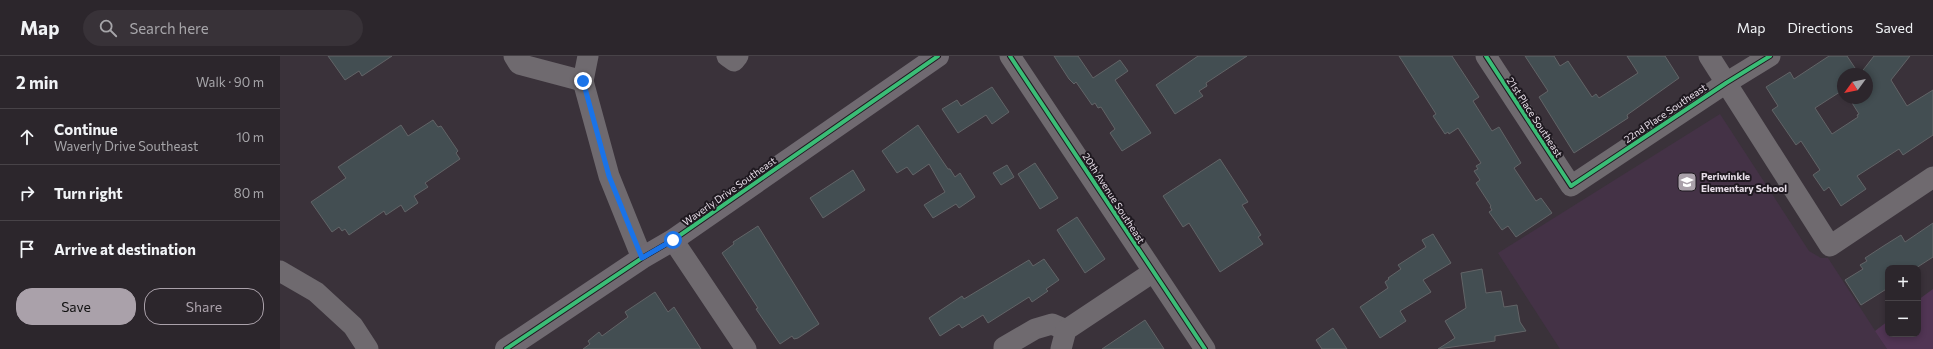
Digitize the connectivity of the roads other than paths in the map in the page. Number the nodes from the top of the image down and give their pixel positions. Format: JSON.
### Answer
{"nodes":[{"id":1,"x":514,"y":56,"type":"edge"},
{"id":2,"x":588,"y":56,"type":"edge"},
{"id":3,"x":727,"y":56,"type":"edge"},
{"id":4,"x":738,"y":56,"type":"edge"},
{"id":5,"x":938,"y":56,"type":"edge"},
{"id":6,"x":1010,"y":56,"type":"edge"},
{"id":7,"x":1486,"y":56,"type":"edge"},
{"id":8,"x":1709,"y":56,"type":"edge"},
{"id":9,"x":1770,"y":56,"type":"edge"},
{"id":10,"x":583,"y":81,"type":"junction"},
{"id":11,"x":1726,"y":82,"type":"junction"},
{"id":12,"x":1933,"y":177,"type":"edge"},
{"id":13,"x":1570,"y":186,"type":"joint"},
{"id":14,"x":673,"y":240,"type":"junction"},
{"id":15,"x":642,"y":258,"type":"junction"},
{"id":16,"x":280,"y":271,"type":"edge"},
{"id":17,"x":1153,"y":272,"type":"junction"},
{"id":18,"x":1063,"y":339,"type":"edge"},
{"id":19,"x":368,"y":349,"type":"edge"},
{"id":20,"x":506,"y":349,"type":"edge"},
{"id":21,"x":746,"y":349,"type":"edge"},
{"id":22,"x":1004,"y":349,"type":"edge"},
{"id":23,"x":1205,"y":349,"type":"edge"}],
"edges":[{"from":1,"to":10,"type":"street"},
{"from":2,"to":10,"type":"street"},
{"from":3,"to":4,"type":"street"},
{"from":5,"to":14,"type":"main road","name":"Waverly Drive Southeast"},
{"from":6,"to":17,"type":"street","name":"20th Avenue Southeast"},
{"from":7,"to":13,"type":"street","name":"21st Place Southeast"},
{"from":8,"to":11,"type":"street"},
{"from":9,"to":11,"type":"street","name":"22nd Place Southeast"},
{"from":10,"to":15,"type":"street"},
{"from":11,"to":12,"type":"street"},
{"from":11,"to":13,"type":"street","name":"22nd Place Southeast"},
{"from":14,"to":15,"type":"main road","name":"Waverly Drive Southeast"},
{"from":14,"to":21,"type":"street"},
{"from":15,"to":20,"type":"main road","name":"Waverly Drive Southeast"},
{"from":16,"to":19,"type":"street"},
{"from":17,"to":18,"type":"street"},
{"from":17,"to":23,"type":"street","name":"20th Avenue Southeast"},
{"from":18,"to":22,"type":"street"}]}
